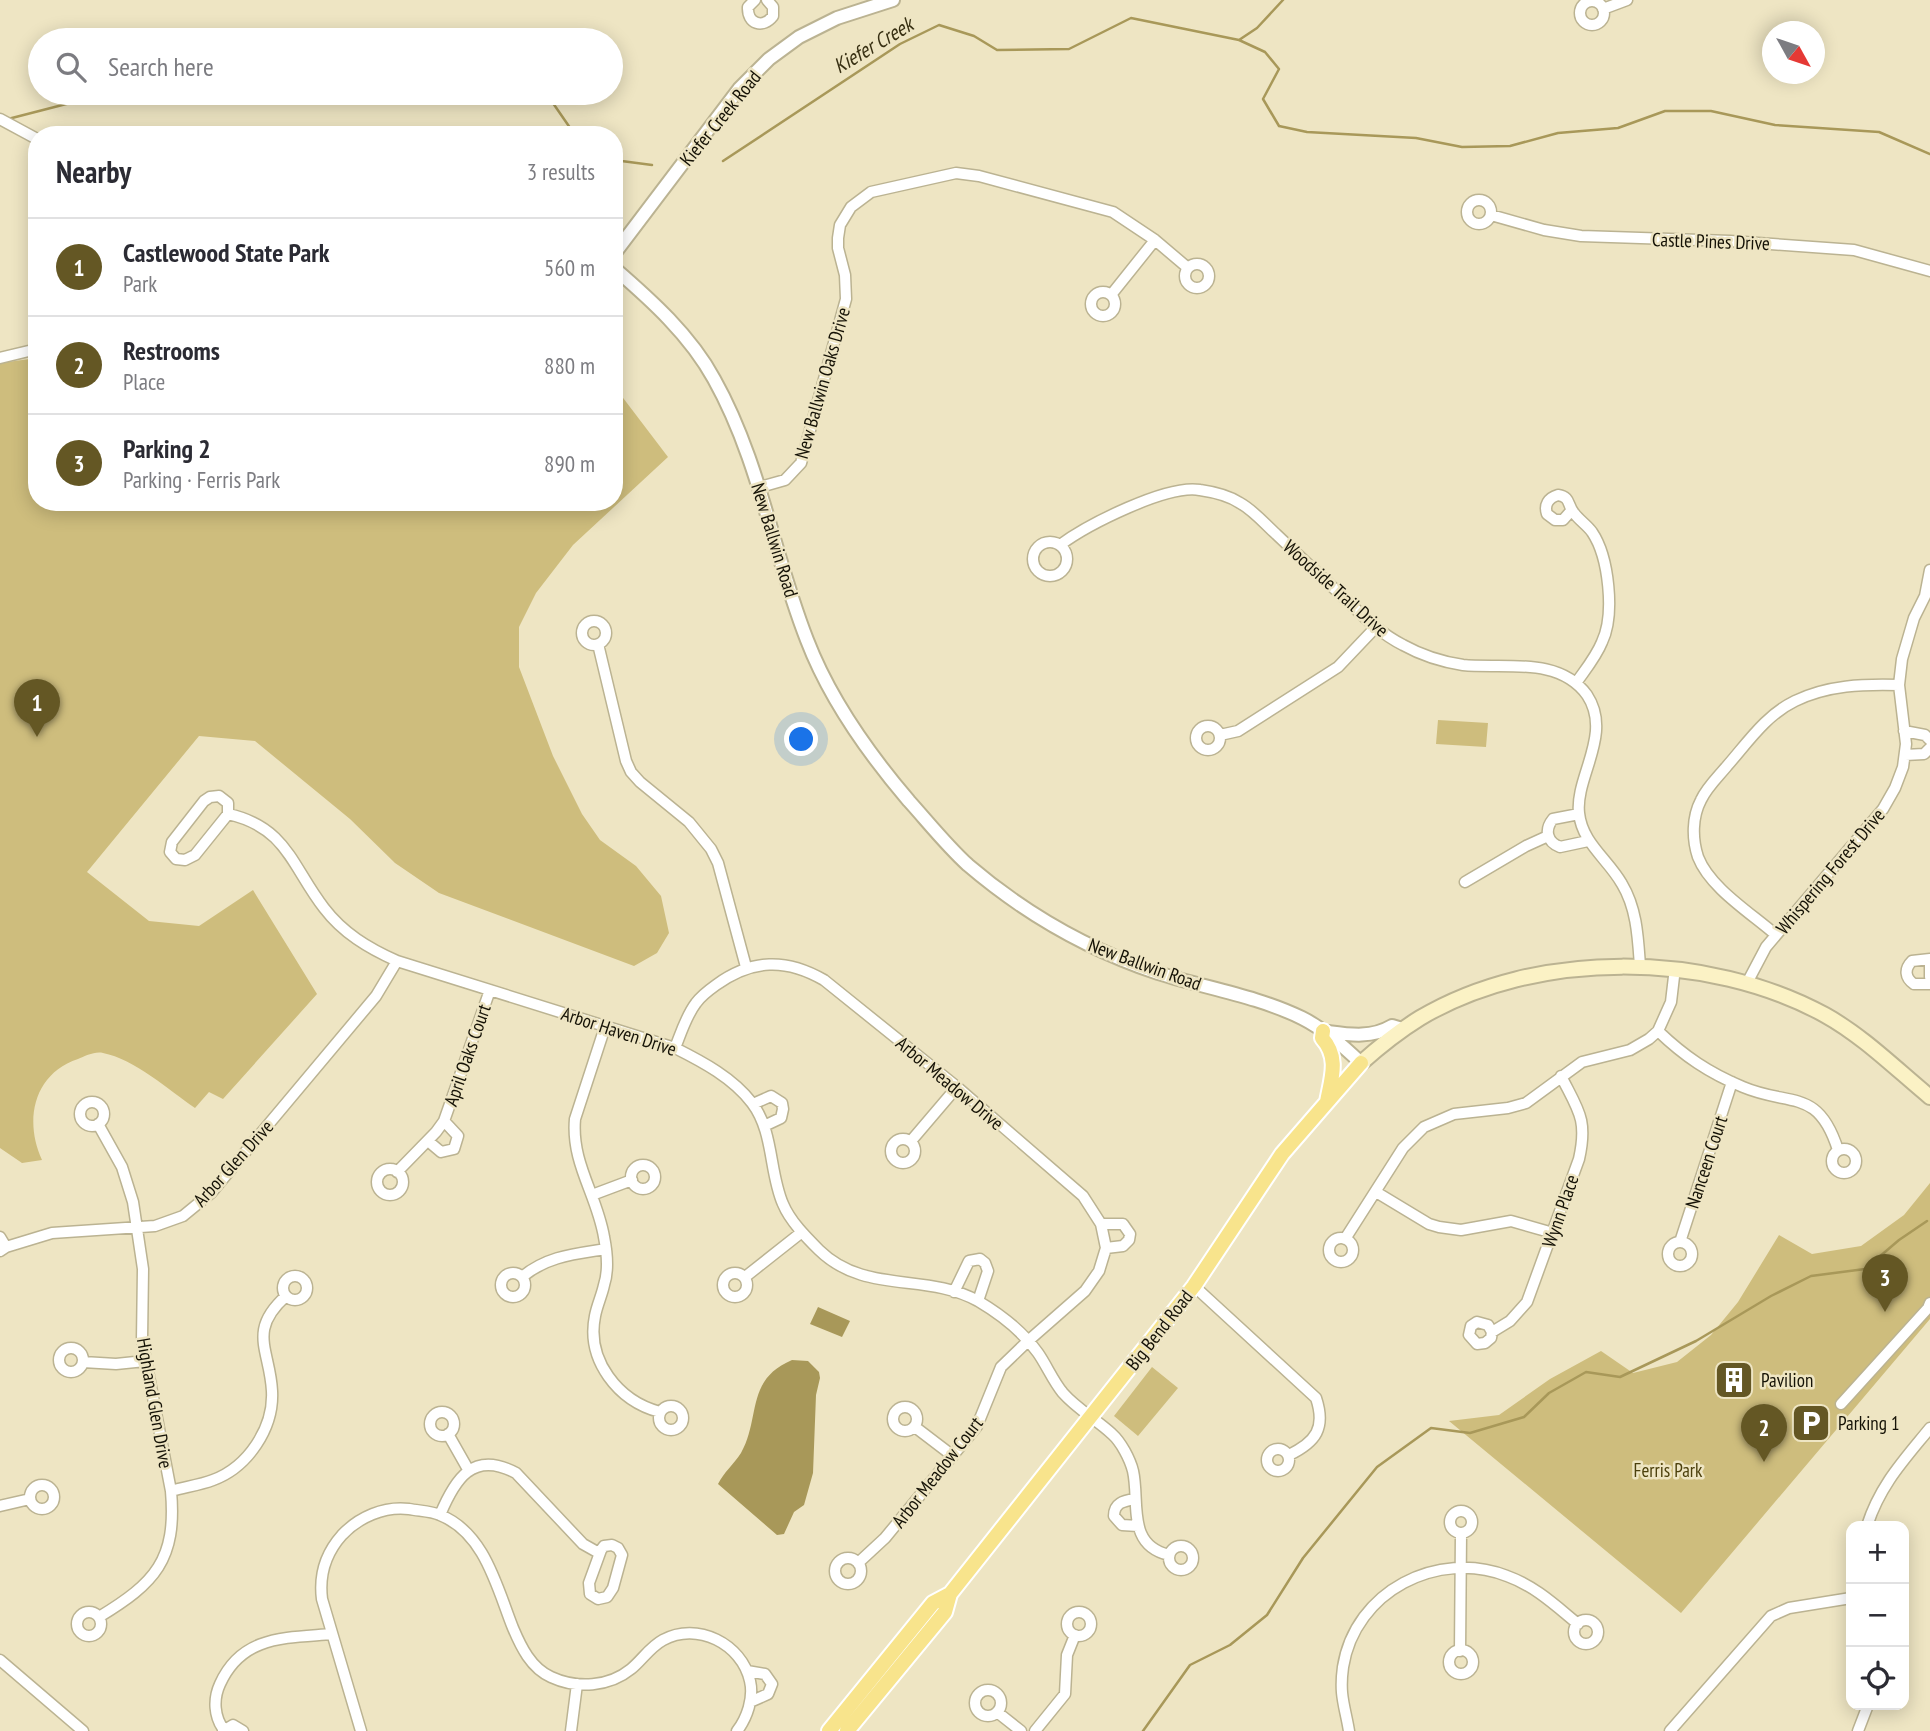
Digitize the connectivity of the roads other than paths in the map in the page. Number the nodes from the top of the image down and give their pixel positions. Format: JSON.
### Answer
{"nodes":[{"id":1,"x":755,"y":0,"type":"edge"},
{"id":2,"x":893,"y":0,"type":"edge"},
{"id":3,"x":1627,"y":0,"type":"edge"},
{"id":4,"x":771,"y":1,"type":"edge"},
{"id":5,"x":1604,"y":9,"type":"dead end"},
{"id":6,"x":0,"y":119,"type":"edge"},
{"id":7,"x":28,"y":134,"type":"edge"},
{"id":8,"x":1491,"y":215,"type":"dead end"},
{"id":9,"x":1155,"y":240,"type":"junction"},
{"id":10,"x":623,"y":242,"type":"edge"},
{"id":11,"x":1188,"y":268,"type":"dead end"},
{"id":12,"x":1930,"y":271,"type":"edge"},
{"id":13,"x":623,"y":276,"type":"edge"},
{"id":14,"x":1111,"y":295,"type":"dead end"},
{"id":15,"x":28,"y":351,"type":"edge"},
{"id":16,"x":0,"y":358,"type":"edge"},
{"id":17,"x":760,"y":487,"type":"junction"},
{"id":18,"x":1571,"y":511,"type":"dead end"},
{"id":19,"x":1060,"y":545,"type":"dead end"},
{"id":20,"x":1930,"y":570,"type":"edge"},
{"id":21,"x":1927,"y":597,"type":"edge"},
{"id":22,"x":1376,"y":627,"type":"junction"},
{"id":23,"x":598,"y":644,"type":"dead end"},
{"id":24,"x":1576,"y":683,"type":"junction"},
{"id":25,"x":1899,"y":685,"type":"junction"},
{"id":26,"x":1905,"y":731,"type":"junction"},
{"id":27,"x":1220,"y":735,"type":"dead end"},
{"id":28,"x":1930,"y":740,"type":"edge"},
{"id":29,"x":1930,"y":748,"type":"edge"},
{"id":30,"x":1905,"y":755,"type":"junction"},
{"id":31,"x":228,"y":814,"type":"junction"},
{"id":32,"x":1579,"y":814,"type":"junction"},
{"id":33,"x":1548,"y":836,"type":"junction"},
{"id":34,"x":1588,"y":841,"type":"junction"},
{"id":35,"x":1465,"y":882,"type":"dead end"},
{"id":36,"x":1776,"y":935,"type":"junction"},
{"id":37,"x":1930,"y":959,"type":"edge"},
{"id":38,"x":397,"y":961,"type":"junction"},
{"id":39,"x":1640,"y":966,"type":"junction"},
{"id":40,"x":746,"y":967,"type":"junction"},
{"id":41,"x":1930,"y":967,"type":"edge"},
{"id":42,"x":1675,"y":968,"type":"junction"},
{"id":43,"x":1930,"y":976,"type":"edge"},
{"id":44,"x":1746,"y":984,"type":"junction"},
{"id":45,"x":1930,"y":984,"type":"edge"},
{"id":46,"x":490,"y":990,"type":"junction"},
{"id":47,"x":605,"y":1027,"type":"junction"},
{"id":48,"x":1402,"y":1029,"type":"junction"},
{"id":49,"x":1323,"y":1031,"type":"junction"},
{"id":50,"x":1658,"y":1031,"type":"junction"},
{"id":51,"x":675,"y":1048,"type":"junction"},
{"id":52,"x":1362,"y":1063,"type":"junction"},
{"id":53,"x":1561,"y":1076,"type":"junction"},
{"id":54,"x":1731,"y":1082,"type":"junction"},
{"id":55,"x":957,"y":1087,"type":"junction"},
{"id":56,"x":1930,"y":1097,"type":"edge"},
{"id":57,"x":1327,"y":1103,"type":"junction"},
{"id":58,"x":752,"y":1104,"type":"junction"},
{"id":59,"x":444,"y":1121,"type":"junction"},
{"id":60,"x":98,"y":1124,"type":"dead end"},
{"id":61,"x":764,"y":1126,"type":"junction"},
{"id":62,"x":428,"y":1141,"type":"junction"},
{"id":63,"x":911,"y":1141,"type":"dead end"},
{"id":64,"x":1838,"y":1150,"type":"dead end"},
{"id":65,"x":397,"y":1172,"type":"dead end"},
{"id":66,"x":632,"y":1180,"type":"dead end"},
{"id":67,"x":1376,"y":1192,"type":"junction"},
{"id":68,"x":592,"y":1195,"type":"junction"},
{"id":69,"x":1101,"y":1224,"type":"junction"},
{"id":70,"x":136,"y":1228,"type":"junction"},
{"id":71,"x":802,"y":1232,"type":"junction"},
{"id":72,"x":1553,"y":1233,"type":"junction"},
{"id":73,"x":0,"y":1237,"type":"edge"},
{"id":74,"x":1345,"y":1239,"type":"dead end"},
{"id":75,"x":1680,"y":1241,"type":"dead end"},
{"id":76,"x":1106,"y":1248,"type":"junction"},
{"id":77,"x":3,"y":1249,"type":"edge"},
{"id":78,"x":606,"y":1249,"type":"junction"},
{"id":79,"x":522,"y":1277,"type":"dead end"},
{"id":80,"x":744,"y":1277,"type":"dead end"},
{"id":81,"x":1194,"y":1286,"type":"junction"},
{"id":82,"x":954,"y":1292,"type":"junction"},
{"id":83,"x":286,"y":1296,"type":"dead end"},
{"id":84,"x":978,"y":1301,"type":"junction"},
{"id":85,"x":1930,"y":1303,"type":"edge"},
{"id":86,"x":1492,"y":1332,"type":"dead end"},
{"id":87,"x":1028,"y":1341,"type":"junction"},
{"id":88,"x":145,"y":1361,"type":"junction"},
{"id":89,"x":83,"y":1362,"type":"dead end"},
{"id":90,"x":1841,"y":1404,"type":"dead end"},
{"id":91,"x":660,"y":1412,"type":"dead end"},
{"id":92,"x":1090,"y":1417,"type":"junction"},
{"id":93,"x":915,"y":1427,"type":"dead end"},
{"id":94,"x":1930,"y":1427,"type":"edge"},
{"id":95,"x":448,"y":1434,"type":"dead end"},
{"id":96,"x":1289,"y":1455,"type":"dead end"},
{"id":97,"x":953,"y":1456,"type":"junction"},
{"id":98,"x":469,"y":1471,"type":"junction"},
{"id":99,"x":171,"y":1491,"type":"junction"},
{"id":100,"x":30,"y":1499,"type":"dead end"},
{"id":101,"x":1135,"y":1499,"type":"junction"},
{"id":102,"x":0,"y":1506,"type":"edge"},
{"id":103,"x":440,"y":1515,"type":"junction"},
{"id":104,"x":1869,"y":1521,"type":"edge"},
{"id":105,"x":1138,"y":1526,"type":"junction"},
{"id":106,"x":1461,"y":1533,"type":"dead end"},
{"id":107,"x":599,"y":1553,"type":"junction"},
{"id":108,"x":1169,"y":1555,"type":"dead end"},
{"id":109,"x":858,"y":1563,"type":"dead end"},
{"id":110,"x":1460,"y":1567,"type":"junction"},
{"id":111,"x":950,"y":1594,"type":"junction"},
{"id":112,"x":1846,"y":1599,"type":"edge"},
{"id":113,"x":99,"y":1617,"type":"dead end"},
{"id":114,"x":1578,"y":1624,"type":"dead end"},
{"id":115,"x":332,"y":1634,"type":"junction"},
{"id":116,"x":1075,"y":1635,"type":"dead end"},
{"id":117,"x":1460,"y":1651,"type":"dead end"},
{"id":118,"x":0,"y":1660,"type":"edge"},
{"id":119,"x":747,"y":1671,"type":"junction"},
{"id":120,"x":577,"y":1684,"type":"junction"},
{"id":121,"x":750,"y":1703,"type":"junction"},
{"id":122,"x":1866,"y":1710,"type":"edge"},
{"id":123,"x":997,"y":1712,"type":"dead end"},
{"id":124,"x":1859,"y":1728,"type":"edge"},
{"id":125,"x":83,"y":1731,"type":"edge"},
{"id":126,"x":223,"y":1731,"type":"edge"},
{"id":127,"x":243,"y":1731,"type":"edge"},
{"id":128,"x":361,"y":1731,"type":"edge"},
{"id":129,"x":570,"y":1731,"type":"edge"},
{"id":130,"x":737,"y":1731,"type":"edge"},
{"id":131,"x":829,"y":1731,"type":"edge"},
{"id":132,"x":847,"y":1731,"type":"edge"},
{"id":133,"x":1021,"y":1731,"type":"edge"},
{"id":134,"x":1035,"y":1731,"type":"edge"},
{"id":135,"x":1349,"y":1731,"type":"edge"},
{"id":136,"x":1670,"y":1731,"type":"edge"},
{"id":137,"x":1871,"y":1731,"type":"edge"}],
"edges":[{"from":1,"to":4,"type":"street"},
{"from":2,"to":10,"type":"street","name":"Kiefer Creek Road"},
{"from":3,"to":5,"type":"street"},
{"from":6,"to":7,"type":"street"},
{"from":8,"to":12,"type":"street","name":"Castle Pines Drive"},
{"from":9,"to":11,"type":"street","name":"New Ballwin Oaks Drive"},
{"from":9,"to":14,"type":"street"},
{"from":9,"to":17,"type":"street","name":"New Ballwin Oaks Drive"},
{"from":13,"to":17,"type":"street","name":"New Ballwin Road"},
{"from":15,"to":16,"type":"street"},
{"from":17,"to":49,"type":"street","name":"New Ballwin Road"},
{"from":18,"to":24,"type":"street"},
{"from":19,"to":22,"type":"street","name":"Woodside Trail Drive"},
{"from":20,"to":21,"type":"street","name":"Whispering Forest Drive"},
{"from":21,"to":25,"type":"street","name":"Whispering Forest Drive"},
{"from":22,"to":24,"type":"street","name":"Woodside Trail Drive"},
{"from":22,"to":27,"type":"street"},
{"from":23,"to":40,"type":"street"},
{"from":24,"to":32,"type":"street"},
{"from":25,"to":26,"type":"street","name":"Whispering Forest Drive"},
{"from":25,"to":36,"type":"street"},
{"from":26,"to":28,"type":"street"},
{"from":26,"to":30,"type":"street","name":"Whispering Forest Drive"},
{"from":29,"to":30,"type":"street"},
{"from":30,"to":36,"type":"street","name":"Whispering Forest Drive"},
{"from":31,"to":31,"type":"street","name":"Arbor Haven Drive"},
{"from":31,"to":38,"type":"street","name":"Arbor Haven Drive"},
{"from":32,"to":33,"type":"street"},
{"from":32,"to":34,"type":"street"},
{"from":33,"to":34,"type":"street"},
{"from":33,"to":35,"type":"street"},
{"from":34,"to":39,"type":"street"},
{"from":36,"to":44,"type":"street","name":"Whispering Forest Drive"},
{"from":37,"to":41,"type":"street"},
{"from":37,"to":45,"type":"street"},
{"from":38,"to":46,"type":"street","name":"Arbor Haven Drive"},
{"from":38,"to":70,"type":"street","name":"Arbor Glen Drive"},
{"from":39,"to":42,"type":"main road"},
{"from":39,"to":48,"type":"main road"},
{"from":40,"to":51,"type":"street"},
{"from":40,"to":55,"type":"street","name":"Arbor Meadow Drive"},
{"from":41,"to":43,"type":"street"},
{"from":42,"to":44,"type":"main road"},
{"from":42,"to":50,"type":"street"},
{"from":44,"to":56,"type":"main road"},
{"from":46,"to":47,"type":"street","name":"Arbor Haven Drive"},
{"from":46,"to":59,"type":"street","name":"April Oaks Court"},
{"from":47,"to":51,"type":"street","name":"Arbor Haven Drive"},
{"from":47,"to":68,"type":"street"},
{"from":48,"to":49,"type":"street"},
{"from":48,"to":52,"type":"main road"},
{"from":49,"to":52,"type":"street","name":"New Ballwin Road"},
{"from":49,"to":57,"type":"main road"},
{"from":50,"to":53,"type":"street"},
{"from":50,"to":54,"type":"street"},
{"from":51,"to":58,"type":"street","name":"Arbor Haven Drive"},
{"from":52,"to":57,"type":"main road","name":"Big Bend Road"},
{"from":53,"to":67,"type":"street"},
{"from":53,"to":72,"type":"street","name":"Wynn Place"},
{"from":54,"to":64,"type":"street"},
{"from":54,"to":75,"type":"street","name":"Nanceen Court"},
{"from":55,"to":63,"type":"street"},
{"from":55,"to":69,"type":"street","name":"Arbor Meadow Drive"},
{"from":57,"to":81,"type":"main road","name":"Big Bend Road"},
{"from":58,"to":61,"type":"street","name":"Arbor Haven Drive"},
{"from":58,"to":61,"type":"street"},
{"from":59,"to":62,"type":"street","name":"April Oaks Court"},
{"from":59,"to":62,"type":"street","name":"April Oaks Court"},
{"from":60,"to":70,"type":"street","name":"Highland Glen Drive"},
{"from":61,"to":71,"type":"street","name":"Arbor Haven Drive"},
{"from":62,"to":65,"type":"street","name":"April Oaks Court"},
{"from":66,"to":68,"type":"street"},
{"from":67,"to":72,"type":"street"},
{"from":67,"to":74,"type":"street"},
{"from":68,"to":78,"type":"street"},
{"from":69,"to":76,"type":"street","name":"Arbor Meadow Drive"},
{"from":69,"to":76,"type":"street"},
{"from":70,"to":77,"type":"street","name":"Arbor Glen Drive"},
{"from":70,"to":88,"type":"street","name":"Highland Glen Drive"},
{"from":71,"to":80,"type":"street"},
{"from":71,"to":82,"type":"street","name":"Arbor Haven Drive"},
{"from":72,"to":86,"type":"street","name":"Wynn Place"},
{"from":73,"to":77,"type":"street"},
{"from":76,"to":87,"type":"street"},
{"from":78,"to":79,"type":"street"},
{"from":78,"to":91,"type":"street"},
{"from":81,"to":92,"type":"main road","name":"Big Bend Road"},
{"from":81,"to":96,"type":"street"},
{"from":82,"to":84,"type":"street","name":"Arbor Haven Drive"},
{"from":82,"to":84,"type":"street"},
{"from":83,"to":99,"type":"street"},
{"from":84,"to":87,"type":"street","name":"Arbor Haven Drive"},
{"from":85,"to":90,"type":"street"},
{"from":87,"to":92,"type":"street","name":"Arbor Haven Drive"},
{"from":87,"to":97,"type":"street","name":"Arbor Meadow Court"},
{"from":88,"to":89,"type":"street"},
{"from":88,"to":99,"type":"street","name":"Highland Glen Drive"},
{"from":92,"to":101,"type":"street","name":"Arbor Haven Drive"},
{"from":92,"to":111,"type":"main road","name":"Big Bend Road"},
{"from":93,"to":97,"type":"street"},
{"from":94,"to":104,"type":"street"},
{"from":95,"to":98,"type":"street"},
{"from":97,"to":109,"type":"street","name":"Arbor Meadow Court"},
{"from":98,"to":103,"type":"street"},
{"from":98,"to":107,"type":"street"},
{"from":99,"to":113,"type":"street","name":"Highland Glen Drive"},
{"from":100,"to":102,"type":"street"},
{"from":101,"to":105,"type":"street","name":"Arbor Haven Drive"},
{"from":101,"to":105,"type":"street"},
{"from":103,"to":115,"type":"street"},
{"from":103,"to":120,"type":"street"},
{"from":105,"to":108,"type":"street"},
{"from":106,"to":110,"type":"street"},
{"from":107,"to":107,"type":"street"},
{"from":110,"to":114,"type":"street"},
{"from":110,"to":117,"type":"street"},
{"from":110,"to":135,"type":"street"},
{"from":111,"to":131,"type":"main road","name":"Big Bend Road"},
{"from":111,"to":132,"type":"main road","name":"Big Bend Road"},
{"from":112,"to":136,"type":"street"},
{"from":115,"to":126,"type":"street"},
{"from":115,"to":128,"type":"street"},
{"from":116,"to":134,"type":"street"},
{"from":118,"to":125,"type":"street"},
{"from":119,"to":120,"type":"street"},
{"from":119,"to":121,"type":"street"},
{"from":119,"to":121,"type":"street"},
{"from":120,"to":129,"type":"street"},
{"from":121,"to":130,"type":"street"},
{"from":122,"to":124,"type":"street"},
{"from":123,"to":133,"type":"street"},
{"from":124,"to":137,"type":"street"},
{"from":126,"to":127,"type":"street"}]}
